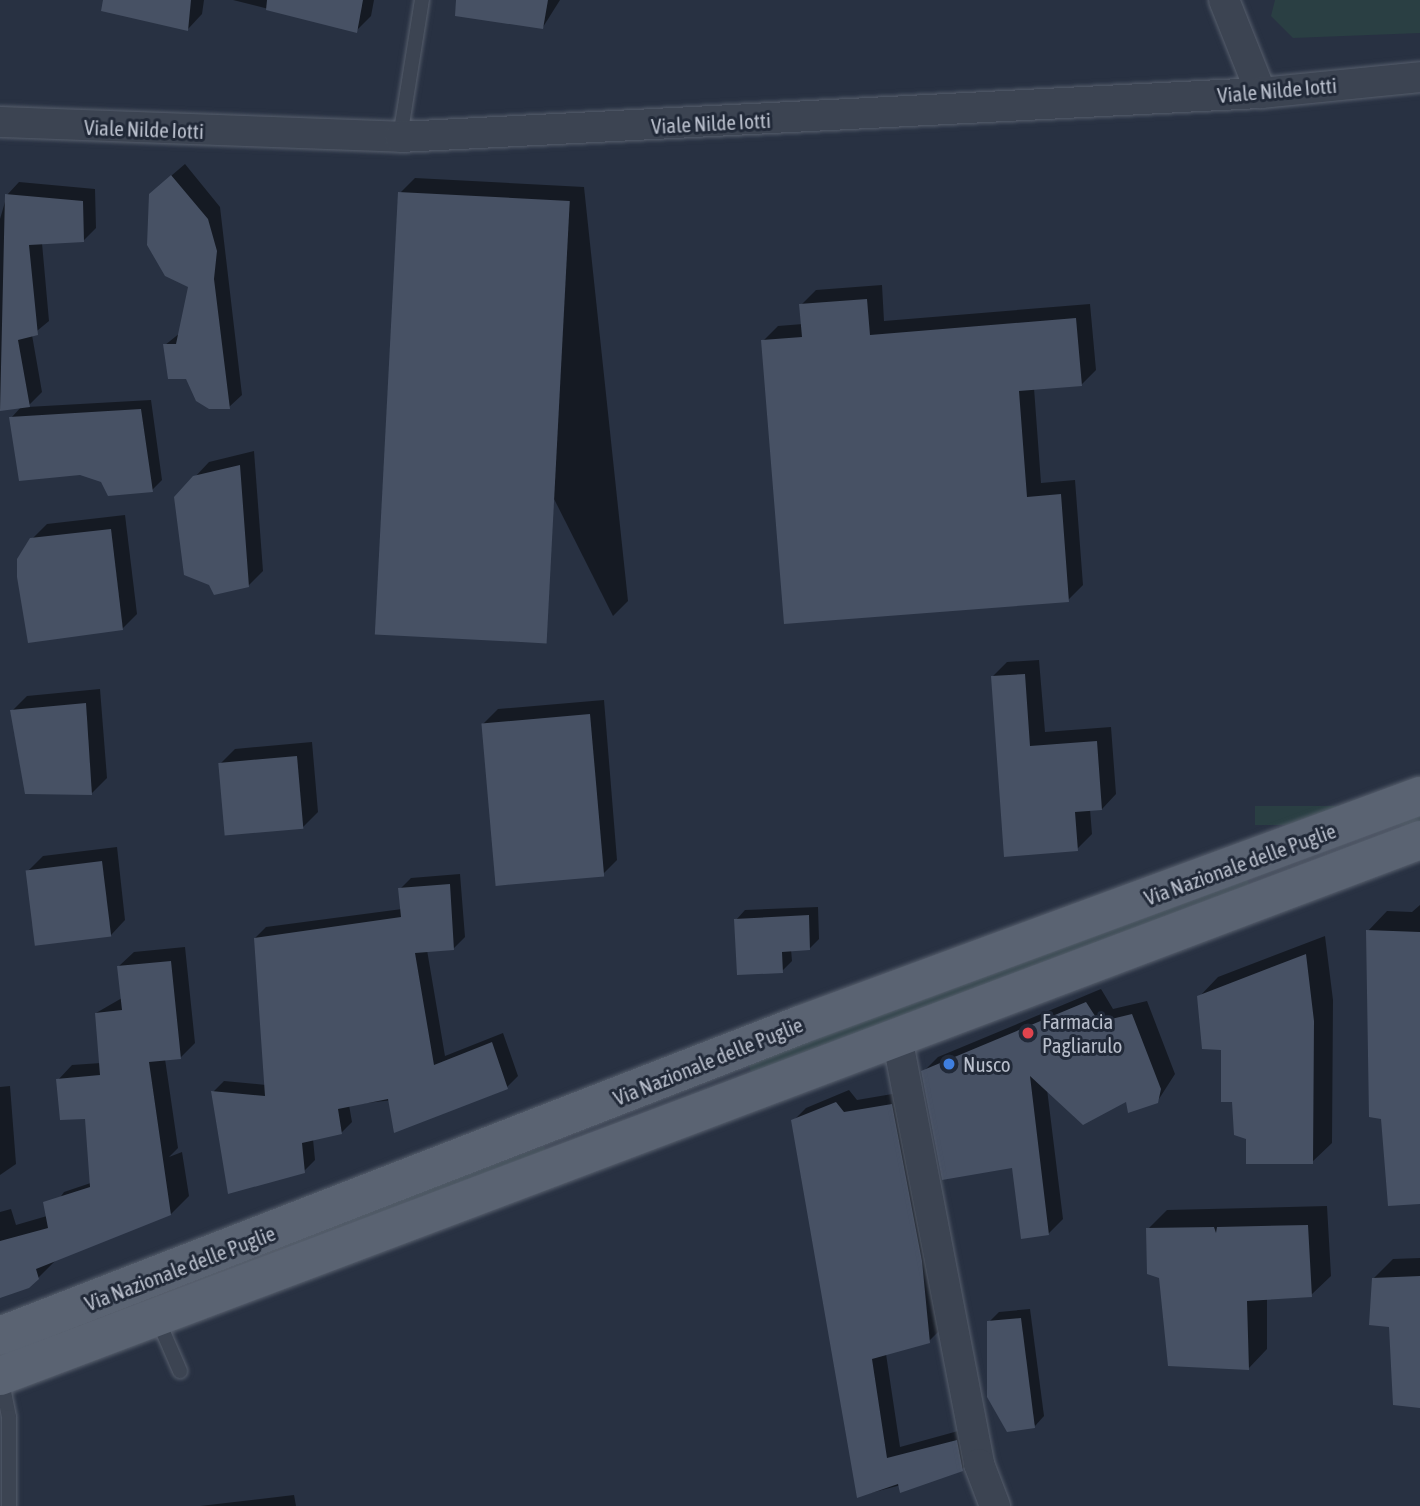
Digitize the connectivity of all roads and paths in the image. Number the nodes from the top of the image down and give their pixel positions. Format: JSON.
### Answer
{"nodes":[{"id":1,"x":422,"y":0,"type":"edge"},
{"id":2,"x":1224,"y":0,"type":"edge"},
{"id":3,"x":1420,"y":76,"type":"edge"},
{"id":4,"x":1261,"y":93,"type":"junction"},
{"id":5,"x":0,"y":122,"type":"edge"},
{"id":6,"x":400,"y":137,"type":"junction"},
{"id":7,"x":1420,"y":796,"type":"edge"},
{"id":8,"x":1420,"y":840,"type":"edge"},
{"id":9,"x":897,"y":1037,"type":"junction"},
{"id":10,"x":156,"y":1317,"type":"junction"},
{"id":11,"x":0,"y":1336,"type":"edge"},
{"id":12,"x":180,"y":1371,"type":"dead end"},
{"id":13,"x":0,"y":1376,"type":"edge"},
{"id":14,"x":9,"y":1506,"type":"edge"},
{"id":15,"x":995,"y":1506,"type":"edge"}],
"edges":[{"from":1,"to":6,"type":"lane"},
{"from":2,"to":4,"type":"street"},
{"from":3,"to":4,"type":"street","name":"Viale Nilde Iotti"},
{"from":4,"to":6,"type":"street","name":"Viale Nilde Iotti"},
{"from":5,"to":6,"type":"street","name":"Viale Nilde Iotti"},
{"from":7,"to":11,"type":"main road","name":"Via Nazionale delle Puglie"},
{"from":8,"to":9,"type":"main road","name":"Via Nazionale delle Puglie"},
{"from":9,"to":10,"type":"main road","name":"Via Nazionale delle Puglie"},
{"from":9,"to":15,"type":"street"},
{"from":10,"to":12,"type":"lane"},
{"from":10,"to":13,"type":"main road","name":"Via Nazionale delle Puglie"},
{"from":13,"to":14,"type":"lane"}]}
